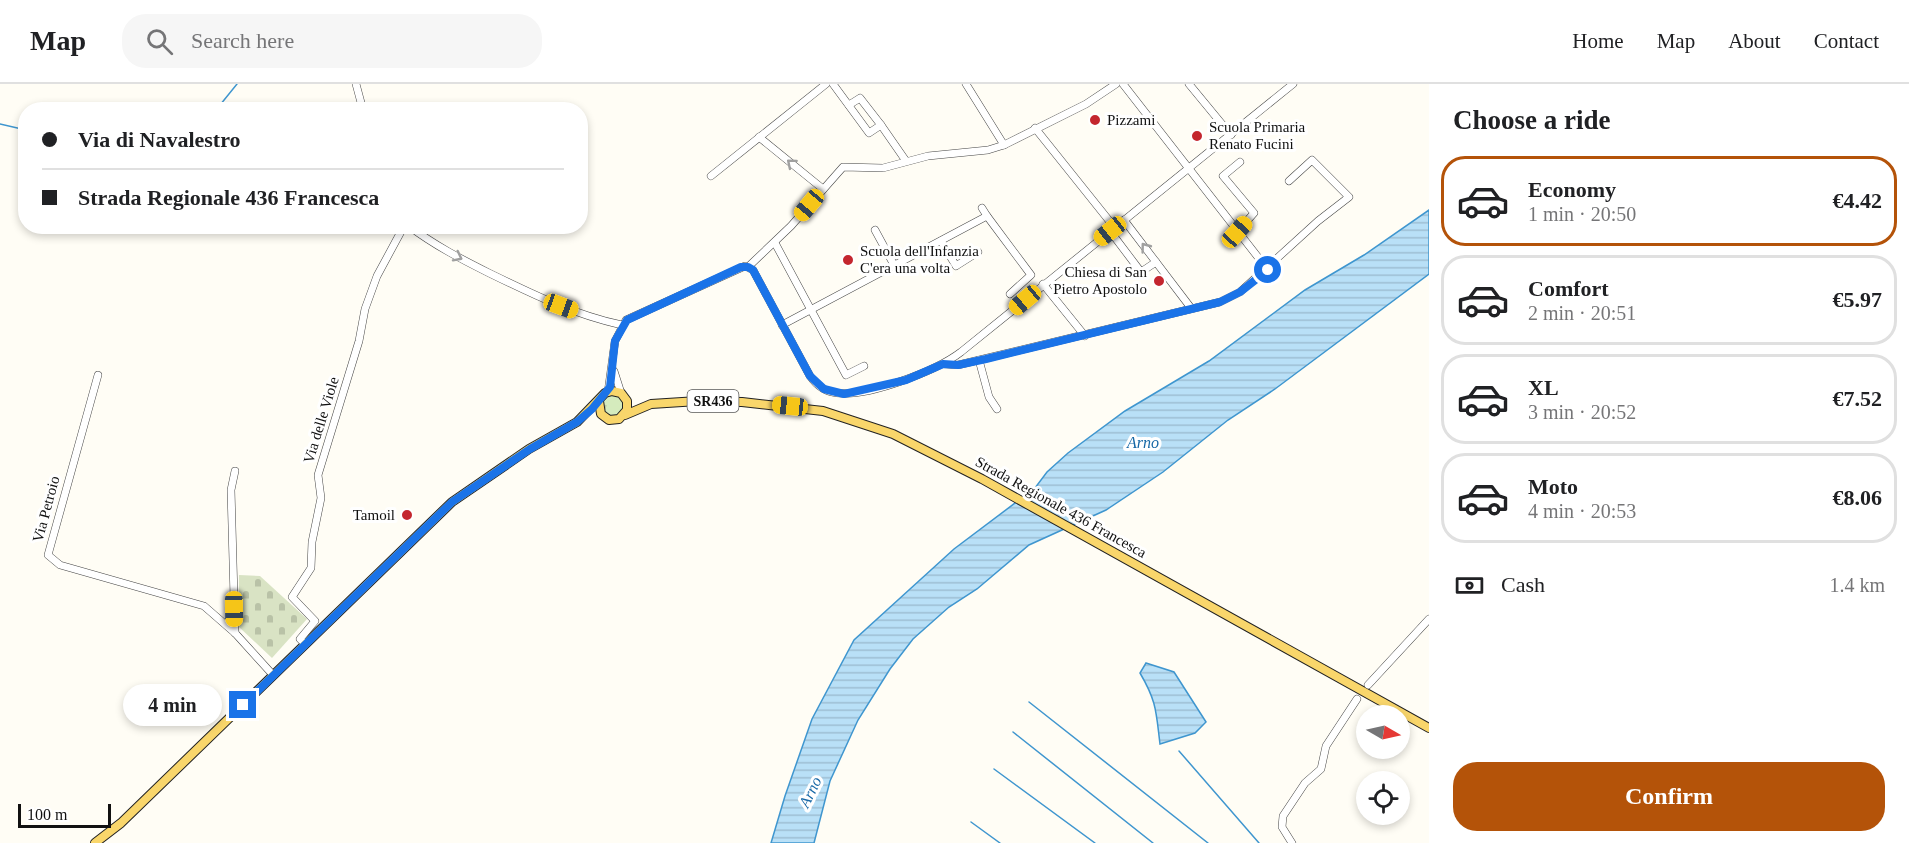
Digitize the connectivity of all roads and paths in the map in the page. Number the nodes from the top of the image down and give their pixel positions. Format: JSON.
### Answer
{"nodes":[{"id":1,"x":356,"y":84,"type":"edge"},
{"id":2,"x":826,"y":84,"type":"edge"},
{"id":3,"x":834,"y":84,"type":"edge"},
{"id":4,"x":966,"y":84,"type":"edge"},
{"id":5,"x":1116,"y":84,"type":"edge"},
{"id":6,"x":1123,"y":84,"type":"edge"},
{"id":7,"x":1189,"y":84,"type":"edge"},
{"id":8,"x":1293,"y":84,"type":"edge"},
{"id":9,"x":361,"y":102,"type":"edge"},
{"id":10,"x":849,"y":105,"type":"junction"},
{"id":11,"x":881,"y":125,"type":"junction"},
{"id":12,"x":1035,"y":128,"type":"junction"},
{"id":13,"x":1230,"y":135,"type":"junction"},
{"id":14,"x":759,"y":136,"type":"junction"},
{"id":15,"x":1004,"y":145,"type":"junction"},
{"id":16,"x":906,"y":161,"type":"junction"},
{"id":17,"x":1240,"y":162,"type":"dead end"},
{"id":18,"x":1188,"y":169,"type":"junction"},
{"id":19,"x":711,"y":176,"type":"dead end"},
{"id":20,"x":1289,"y":181,"type":"dead end"},
{"id":21,"x":823,"y":189,"type":"junction"},
{"id":22,"x":982,"y":208,"type":"dead end"},
{"id":23,"x":987,"y":216,"type":"junction"},
{"id":24,"x":1124,"y":220,"type":"junction"},
{"id":25,"x":1112,"y":229,"type":"junction"},
{"id":26,"x":875,"y":230,"type":"dead end"},
{"id":27,"x":1237,"y":232,"type":"junction"},
{"id":28,"x":400,"y":234,"type":"edge"},
{"id":29,"x":421,"y":234,"type":"edge"},
{"id":30,"x":941,"y":241,"type":"junction"},
{"id":31,"x":775,"y":243,"type":"junction"},
{"id":32,"x":978,"y":252,"type":"dead end"},
{"id":33,"x":1156,"y":262,"type":"junction"},
{"id":34,"x":894,"y":265,"type":"junction"},
{"id":35,"x":748,"y":267,"type":"junction"},
{"id":36,"x":1268,"y":270,"type":"junction"},
{"id":37,"x":1043,"y":284,"type":"junction"},
{"id":38,"x":1010,"y":294,"type":"dead end"},
{"id":39,"x":1191,"y":308,"type":"junction"},
{"id":40,"x":811,"y":309,"type":"junction"},
{"id":41,"x":622,"y":325,"type":"junction"},
{"id":42,"x":782,"y":325,"type":"junction"},
{"id":43,"x":1085,"y":336,"type":"junction"},
{"id":44,"x":979,"y":360,"type":"junction"},
{"id":45,"x":943,"y":364,"type":"junction"},
{"id":46,"x":613,"y":366,"type":"junction"},
{"id":47,"x":864,"y":366,"type":"dead end"},
{"id":48,"x":98,"y":375,"type":"dead end"},
{"id":49,"x":608,"y":392,"type":"junction"},
{"id":50,"x":623,"y":395,"type":"junction"},
{"id":51,"x":599,"y":401,"type":"junction"},
{"id":52,"x":651,"y":404,"type":"junction"},
{"id":53,"x":997,"y":409,"type":"dead end"},
{"id":54,"x":625,"y":415,"type":"junction"},
{"id":55,"x":606,"y":419,"type":"junction"},
{"id":56,"x":577,"y":422,"type":"junction"},
{"id":57,"x":235,"y":471,"type":"dead end"},
{"id":58,"x":1429,"y":619,"type":"edge"},
{"id":59,"x":235,"y":633,"type":"junction"},
{"id":60,"x":305,"y":644,"type":"junction"},
{"id":61,"x":273,"y":675,"type":"junction"},
{"id":62,"x":1368,"y":685,"type":"dead end"},
{"id":63,"x":1357,"y":699,"type":"dead end"},
{"id":64,"x":1429,"y":728,"type":"edge"},
{"id":65,"x":95,"y":843,"type":"edge"},
{"id":66,"x":1292,"y":843,"type":"edge"}],
"edges":[{"from":1,"to":9,"type":"street"},
{"from":2,"to":14,"type":"street"},
{"from":3,"to":10,"type":"street"},
{"from":4,"to":15,"type":"street"},
{"from":5,"to":12,"type":"street"},
{"from":6,"to":18,"type":"street"},
{"from":7,"to":13,"type":"street"},
{"from":8,"to":13,"type":"street"},
{"from":10,"to":11,"type":"street"},
{"from":10,"to":11,"type":"street"},
{"from":11,"to":16,"type":"street"},
{"from":12,"to":15,"type":"street"},
{"from":12,"to":25,"type":"street"},
{"from":13,"to":18,"type":"street"},
{"from":14,"to":19,"type":"street"},
{"from":21,"to":14,"type":"street","one_way":true},
{"from":15,"to":16,"type":"street"},
{"from":16,"to":21,"type":"street"},
{"from":17,"to":27,"type":"street"},
{"from":18,"to":24,"type":"street"},
{"from":18,"to":27,"type":"street"},
{"from":20,"to":36,"type":"street"},
{"from":21,"to":31,"type":"street"},
{"from":22,"to":23,"type":"street"},
{"from":23,"to":30,"type":"street"},
{"from":23,"to":38,"type":"street"},
{"from":24,"to":25,"type":"street"},
{"from":33,"to":24,"type":"street","one_way":true},
{"from":25,"to":33,"type":"street"},
{"from":25,"to":37,"type":"street"},
{"from":26,"to":34,"type":"street"},
{"from":27,"to":36,"type":"street"},
{"from":28,"to":60,"type":"street","name":"Via delle Viole"},
{"from":29,"to":41,"type":"street","one_way":true},
{"from":30,"to":32,"type":"street"},
{"from":30,"to":34,"type":"street"},
{"from":31,"to":35,"type":"street"},
{"from":31,"to":40,"type":"street"},
{"from":33,"to":39,"type":"street"},
{"from":34,"to":40,"type":"street"},
{"from":35,"to":41,"type":"street"},
{"from":35,"to":42,"type":"street"},
{"from":36,"to":39,"type":"street"},
{"from":37,"to":43,"type":"street"},
{"from":37,"to":45,"type":"street"},
{"from":39,"to":43,"type":"street"},
{"from":40,"to":42,"type":"street"},
{"from":40,"to":47,"type":"street"},
{"from":41,"to":46,"type":"street"},
{"from":42,"to":45,"type":"street"},
{"from":43,"to":44,"type":"street"},
{"from":44,"to":45,"type":"street"},
{"from":44,"to":53,"type":"street"},
{"from":46,"to":49,"type":"street"},
{"from":46,"to":50,"type":"street"},
{"from":48,"to":59,"type":"street","name":"Via Petroio"},
{"from":49,"to":50,"type":"main road","name":"Strada Regionale 436 Francesca","number":"SR436"},
{"from":49,"to":51,"type":"main road","name":"Strada Regionale 436 Francesca","number":"SR436"},
{"from":50,"to":52,"type":"main road","name":"Strada Regionale 436 Francesca","number":"SR436"},
{"from":50,"to":54,"type":"main road"},
{"from":51,"to":55,"type":"main road"},
{"from":51,"to":56,"type":"main road","name":"Strada Regionale 436 Francesca","number":"SR436"},
{"from":52,"to":54,"type":"main road","name":"Strada Regionale 436 Francesca","number":"SR436"},
{"from":52,"to":64,"type":"main road","name":"Strada Regionale 436 Francesca","number":"SR436"},
{"from":54,"to":55,"type":"main road","name":"Strada Regionale 436 Francesca","number":"SR436"},
{"from":55,"to":56,"type":"main road","name":"Strada Regionale 436 Francesca","number":"SR436"},
{"from":56,"to":60,"type":"main road","name":"Strada Regionale 436 Francesca","number":"SR436"},
{"from":57,"to":59,"type":"street"},
{"from":58,"to":62,"type":"street"},
{"from":59,"to":61,"type":"street","name":"Via Petroio"},
{"from":60,"to":61,"type":"main road","name":"Strada Regionale 436 Francesca","number":"SR436"},
{"from":61,"to":65,"type":"main road","name":"Strada Regionale 436 Francesca","number":"SR436"},
{"from":63,"to":66,"type":"street"}]}
